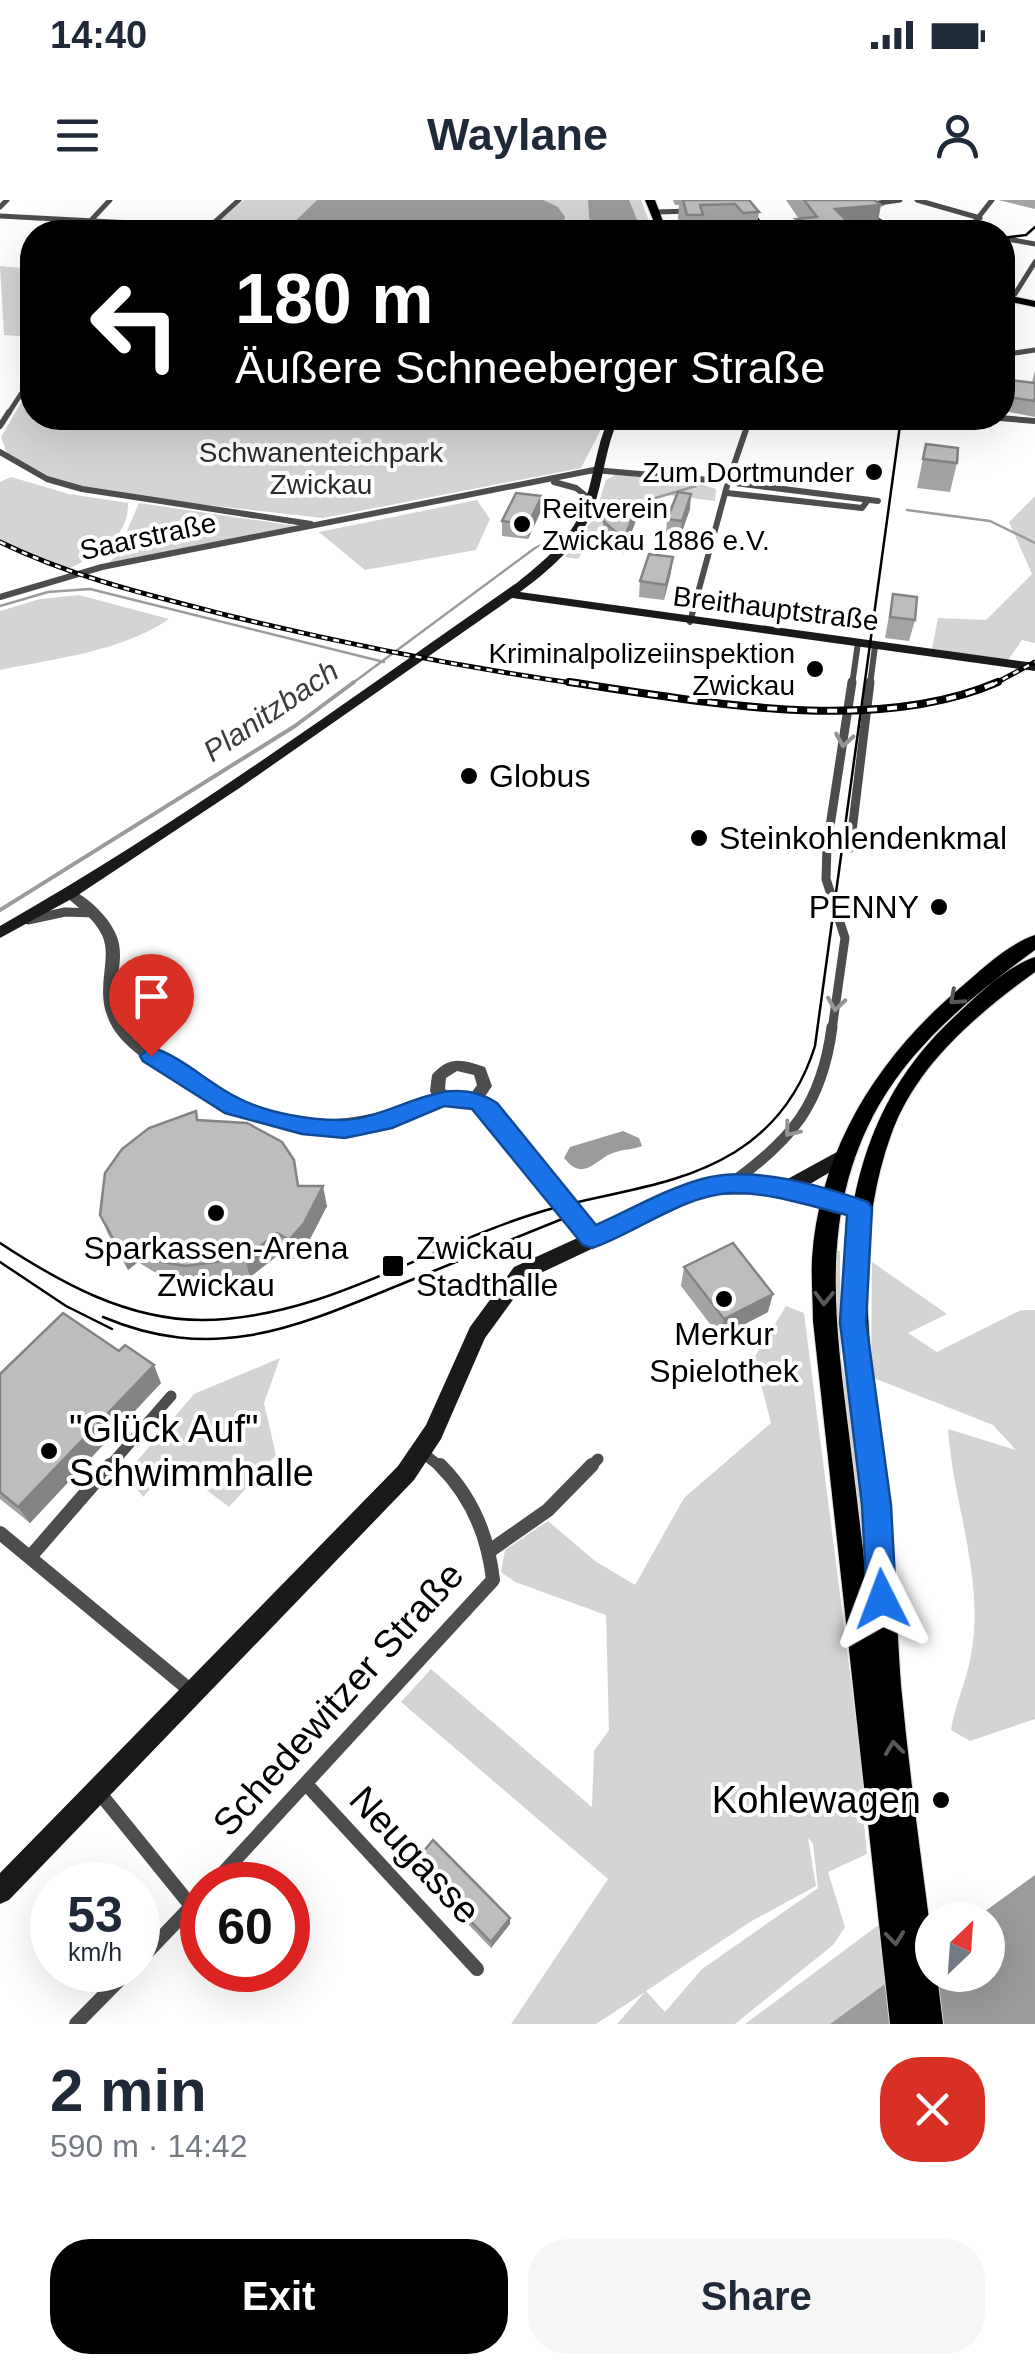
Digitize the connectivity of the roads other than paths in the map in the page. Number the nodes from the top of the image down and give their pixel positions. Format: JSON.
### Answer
{"nodes":[{"id":1,"x":7,"y":200,"type":"edge"},
{"id":2,"x":110,"y":200,"type":"edge"},
{"id":3,"x":238,"y":200,"type":"edge"},
{"id":4,"x":650,"y":200,"type":"edge"},
{"id":5,"x":848,"y":200,"type":"edge"},
{"id":6,"x":900,"y":200,"type":"edge"},
{"id":7,"x":917,"y":200,"type":"edge"},
{"id":8,"x":992,"y":200,"type":"edge"},
{"id":9,"x":854,"y":206,"type":"junction"},
{"id":10,"x":0,"y":207,"type":"edge"},
{"id":11,"x":694,"y":211,"type":"edge"},
{"id":12,"x":656,"y":212,"type":"junction"},
{"id":13,"x":0,"y":216,"type":"edge"},
{"id":14,"x":980,"y":218,"type":"joint"},
{"id":15,"x":92,"y":220,"type":"joint"},
{"id":16,"x":216,"y":220,"type":"edge"},
{"id":17,"x":659,"y":220,"type":"edge"},
{"id":18,"x":877,"y":220,"type":"edge"},
{"id":19,"x":1034,"y":266,"type":"edge"},
{"id":20,"x":1015,"y":287,"type":"edge"},
{"id":21,"x":20,"y":395,"type":"edge"},
{"id":22,"x":0,"y":426,"type":"edge"},
{"id":23,"x":609,"y":430,"type":"edge"},
{"id":24,"x":746,"y":430,"type":"edge"},
{"id":25,"x":0,"y":452,"type":"edge"},
{"id":26,"x":594,"y":470,"type":"junction"},
{"id":27,"x":543,"y":481,"type":"junction"},
{"id":28,"x":728,"y":484,"type":"junction"},
{"id":29,"x":590,"y":498,"type":"junction"},
{"id":30,"x":878,"y":501,"type":"dead end"},
{"id":31,"x":317,"y":525,"type":"junction"},
{"id":32,"x":511,"y":594,"type":"junction"},
{"id":33,"x":0,"y":597,"type":"edge"},
{"id":34,"x":690,"y":622,"type":"junction"},
{"id":35,"x":858,"y":644,"type":"junction"},
{"id":36,"x":875,"y":646,"type":"junction"},
{"id":37,"x":1035,"y":667,"type":"edge"},
{"id":38,"x":827,"y":846,"type":"junction"},
{"id":39,"x":70,"y":894,"type":"junction"},
{"id":40,"x":96,"y":913,"type":"junction"},
{"id":41,"x":22,"y":921,"type":"junction"},
{"id":42,"x":0,"y":933,"type":"edge"},
{"id":43,"x":1035,"y":941,"type":"edge"},
{"id":44,"x":1035,"y":963,"type":"edge"},
{"id":45,"x":442,"y":1097,"type":"junction"},
{"id":46,"x":474,"y":1099,"type":"junction"},
{"id":47,"x":846,"y":1154,"type":"junction"},
{"id":48,"x":730,"y":1184,"type":"junction"},
{"id":49,"x":784,"y":1190,"type":"junction"},
{"id":50,"x":833,"y":1202,"type":"junction"},
{"id":51,"x":860,"y":1208,"type":"junction"},
{"id":52,"x":592,"y":1238,"type":"junction"},
{"id":53,"x":172,"y":1396,"type":"dead end"},
{"id":54,"x":423,"y":1453,"type":"junction"},
{"id":55,"x":598,"y":1459,"type":"dead end"},
{"id":56,"x":0,"y":1533,"type":"edge"},
{"id":57,"x":492,"y":1550,"type":"junction"},
{"id":58,"x":31,"y":1556,"type":"junction"},
{"id":59,"x":191,"y":1691,"type":"junction"},
{"id":60,"x":306,"y":1785,"type":"junction"},
{"id":61,"x":98,"y":1790,"type":"junction"},
{"id":62,"x":896,"y":1848,"type":"junction"},
{"id":63,"x":234,"y":1862,"type":"edge"},
{"id":64,"x":2,"y":1882,"type":"edge"},
{"id":65,"x":180,"y":1882,"type":"edge"},
{"id":66,"x":180,"y":1919,"type":"edge"},
{"id":67,"x":160,"y":1939,"type":"edge"},
{"id":68,"x":476,"y":1969,"type":"dead end"},
{"id":69,"x":108,"y":1992,"type":"edge"},
{"id":70,"x":76,"y":2024,"type":"edge"},
{"id":71,"x":904,"y":2024,"type":"edge"},
{"id":72,"x":928,"y":2024,"type":"edge"}],
"edges":[{"from":1,"to":10,"type":"street"},
{"from":2,"to":15,"type":"street"},
{"from":3,"to":16,"type":"street"},
{"from":4,"to":12,"type":"main road"},
{"from":5,"to":9,"type":"street"},
{"from":6,"to":9,"type":"street"},
{"from":7,"to":14,"type":"street"},
{"from":8,"to":14,"type":"street"},
{"from":9,"to":18,"type":"street"},
{"from":11,"to":12,"type":"street"},
{"from":12,"to":17,"type":"main road"},
{"from":13,"to":15,"type":"street"},
{"from":19,"to":20,"type":"street"},
{"from":21,"to":22,"type":"street"},
{"from":23,"to":26,"type":"main road"},
{"from":24,"to":28,"type":"street"},
{"from":25,"to":31,"type":"street"},
{"from":26,"to":27,"type":"street","name":"Saarstraße"},
{"from":26,"to":28,"type":"street","name":"Saarstraße"},
{"from":26,"to":29,"type":"main road"},
{"from":27,"to":29,"type":"street"},
{"from":27,"to":31,"type":"street","name":"Saarstraße"},
{"from":28,"to":30,"type":"street","name":"Saarstraße"},
{"from":28,"to":34,"type":"street"},
{"from":29,"to":32,"type":"main road"},
{"from":31,"to":33,"type":"street","name":"Saarstraße"},
{"from":32,"to":34,"type":"main road","name":"Breithauptstraße"},
{"from":32,"to":39,"type":"main road"},
{"from":34,"to":35,"type":"main road","name":"Breithauptstraße"},
{"from":35,"to":36,"type":"main road","name":"Breithauptstraße"},
{"from":35,"to":38,"type":"street","one_way":true},
{"from":36,"to":37,"type":"main road","name":"Breithauptstraße"},
{"from":36,"to":38,"type":"street"},
{"from":38,"to":48,"type":"street","one_way":true},
{"from":39,"to":40,"type":"street"},
{"from":39,"to":41,"type":"main road"},
{"from":40,"to":41,"type":"street"},
{"from":40,"to":45,"type":"street"},
{"from":41,"to":42,"type":"main road"},
{"from":43,"to":47,"type":"main road","one_way":true},
{"from":44,"to":51,"type":"main road"},
{"from":45,"to":46,"type":"street"},
{"from":45,"to":46,"type":"street"},
{"from":46,"to":52,"type":"street"},
{"from":47,"to":49,"type":"main road"},
{"from":47,"to":50,"type":"main road"},
{"from":48,"to":49,"type":"main road"},
{"from":48,"to":52,"type":"main road"},
{"from":49,"to":50,"type":"main road"},
{"from":50,"to":51,"type":"main road"},
{"from":50,"to":62,"type":"main road","one_way":true},
{"from":62,"to":51,"type":"main road","one_way":true},
{"from":52,"to":54,"type":"main road"},
{"from":53,"to":58,"type":"street"},
{"from":54,"to":57,"type":"street","name":"Schedewitzer Straße"},
{"from":54,"to":59,"type":"main road"},
{"from":55,"to":57,"type":"street","name":"Schedewitzer Straße"},
{"from":56,"to":58,"type":"street"},
{"from":57,"to":60,"type":"street","name":"Schedewitzer Straße"},
{"from":58,"to":59,"type":"street"},
{"from":59,"to":61,"type":"main road"},
{"from":60,"to":63,"type":"street","name":"Schedewitzer Straße"},
{"from":60,"to":68,"type":"street","name":"Neugasse"},
{"from":61,"to":64,"type":"main road"},
{"from":61,"to":65,"type":"street"},
{"from":62,"to":71,"type":"main road","one_way":true},
{"from":62,"to":72,"type":"main road"},
{"from":66,"to":67,"type":"street"},
{"from":69,"to":70,"type":"street"}]}
